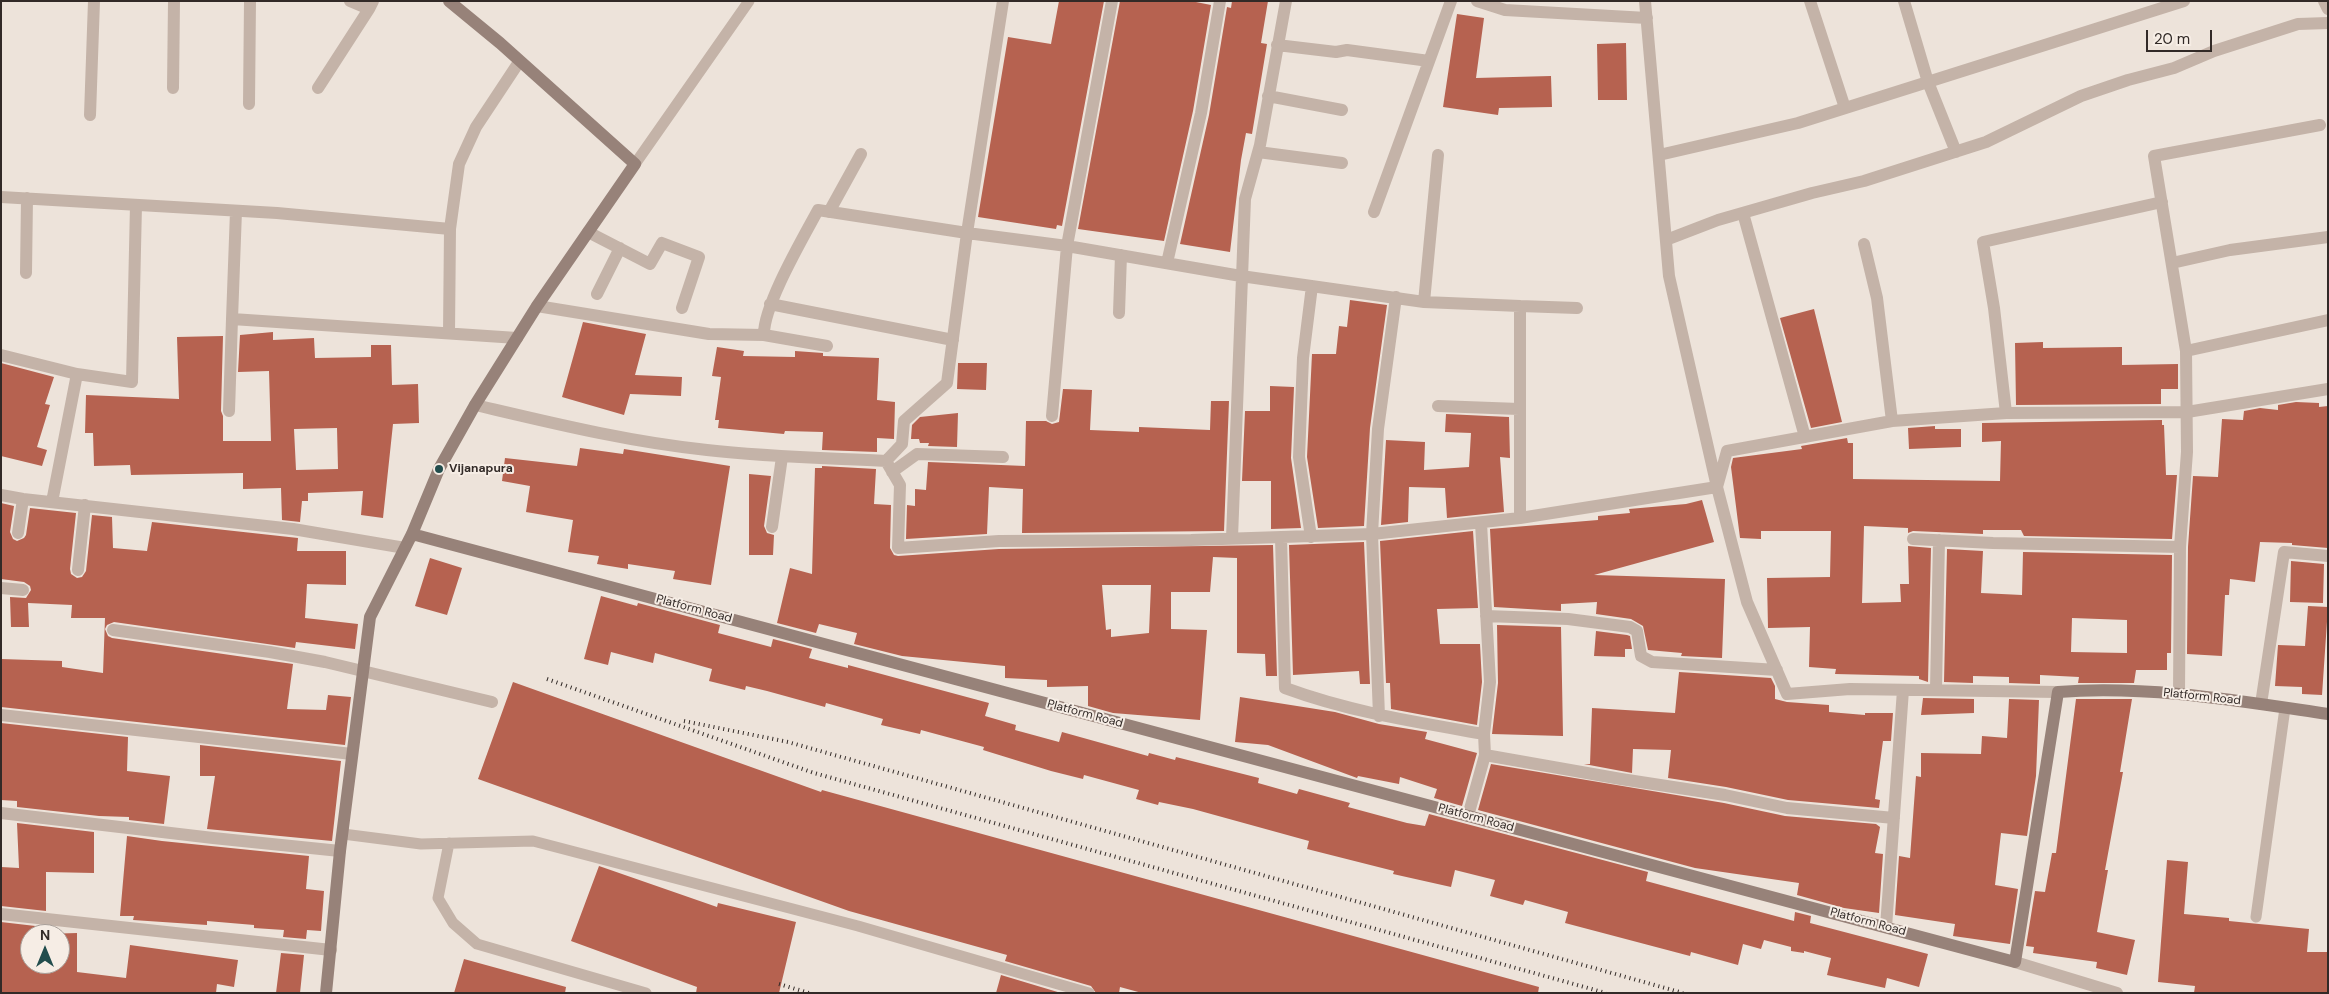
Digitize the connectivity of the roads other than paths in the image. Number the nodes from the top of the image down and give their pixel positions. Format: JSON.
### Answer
{"nodes":[{"id":1,"x":94,"y":1,"type":"edge"},
{"id":2,"x":174,"y":1,"type":"edge"},
{"id":3,"x":250,"y":1,"type":"edge"},
{"id":4,"x":350,"y":1,"type":"edge"},
{"id":5,"x":449,"y":1,"type":"edge"},
{"id":6,"x":749,"y":1,"type":"edge"},
{"id":7,"x":1003,"y":1,"type":"edge"},
{"id":8,"x":1112,"y":1,"type":"edge"},
{"id":9,"x":1220,"y":1,"type":"edge"},
{"id":10,"x":1286,"y":1,"type":"edge"},
{"id":11,"x":1451,"y":1,"type":"edge"},
{"id":12,"x":1477,"y":1,"type":"edge"},
{"id":13,"x":1645,"y":1,"type":"edge"},
{"id":14,"x":1810,"y":1,"type":"edge"},
{"id":15,"x":1904,"y":1,"type":"edge"},
{"id":16,"x":2184,"y":1,"type":"edge"},
{"id":17,"x":2324,"y":1,"type":"edge"},
{"id":18,"x":371,"y":5,"type":"edge"},
{"id":19,"x":2328,"y":9,"type":"edge"},
{"id":20,"x":1647,"y":18,"type":"junction"},
{"id":21,"x":2328,"y":23,"type":"edge"},
{"id":22,"x":1277,"y":45,"type":"junction"},
{"id":23,"x":1429,"y":61,"type":"junction"},
{"id":24,"x":519,"y":62,"type":"junction"},
{"id":25,"x":1928,"y":82,"type":"junction"},
{"id":26,"x":173,"y":88,"type":"dead end"},
{"id":27,"x":318,"y":88,"type":"dead end"},
{"id":28,"x":1268,"y":96,"type":"junction"},
{"id":29,"x":249,"y":104,"type":"dead end"},
{"id":30,"x":1845,"y":108,"type":"junction"},
{"id":31,"x":1342,"y":110,"type":"dead end"},
{"id":32,"x":90,"y":116,"type":"dead end"},
{"id":33,"x":2320,"y":125,"type":"dead end"},
{"id":34,"x":1258,"y":152,"type":"junction"},
{"id":35,"x":1956,"y":152,"type":"junction"},
{"id":36,"x":861,"y":154,"type":"dead end"},
{"id":37,"x":1438,"y":155,"type":"dead end"},
{"id":38,"x":1659,"y":155,"type":"junction"},
{"id":39,"x":1342,"y":163,"type":"dead end"},
{"id":40,"x":635,"y":164,"type":"junction"},
{"id":41,"x":1,"y":197,"type":"edge"},
{"id":42,"x":27,"y":198,"type":"junction"},
{"id":43,"x":2162,"y":202,"type":"junction"},
{"id":44,"x":136,"y":205,"type":"junction"},
{"id":45,"x":236,"y":210,"type":"junction"},
{"id":46,"x":829,"y":212,"type":"junction"},
{"id":47,"x":1374,"y":212,"type":"dead end"},
{"id":48,"x":1743,"y":214,"type":"junction"},
{"id":49,"x":450,"y":229,"type":"junction"},
{"id":50,"x":588,"y":232,"type":"junction"},
{"id":51,"x":967,"y":233,"type":"junction"},
{"id":52,"x":2328,"y":237,"type":"edge"},
{"id":53,"x":1666,"y":240,"type":"junction"},
{"id":54,"x":1864,"y":244,"type":"dead end"},
{"id":55,"x":1067,"y":246,"type":"junction"},
{"id":56,"x":620,"y":248,"type":"junction"},
{"id":57,"x":1121,"y":255,"type":"junction"},
{"id":58,"x":1167,"y":263,"type":"junction"},
{"id":59,"x":2172,"y":263,"type":"junction"},
{"id":60,"x":26,"y":273,"type":"dead end"},
{"id":61,"x":1241,"y":276,"type":"junction"},
{"id":62,"x":1312,"y":286,"type":"junction"},
{"id":63,"x":597,"y":294,"type":"dead end"},
{"id":64,"x":1396,"y":298,"type":"junction"},
{"id":65,"x":1424,"y":302,"type":"junction"},
{"id":66,"x":770,"y":304,"type":"junction"},
{"id":67,"x":537,"y":306,"type":"junction"},
{"id":68,"x":1520,"y":306,"type":"junction"},
{"id":69,"x":682,"y":308,"type":"dead end"},
{"id":70,"x":1577,"y":308,"type":"dead end"},
{"id":71,"x":1119,"y":313,"type":"dead end"},
{"id":72,"x":232,"y":319,"type":"junction"},
{"id":73,"x":2328,"y":320,"type":"edge"},
{"id":74,"x":449,"y":333,"type":"junction"},
{"id":75,"x":764,"y":335,"type":"junction"},
{"id":76,"x":517,"y":338,"type":"junction"},
{"id":77,"x":953,"y":340,"type":"junction"},
{"id":78,"x":827,"y":346,"type":"dead end"},
{"id":79,"x":2186,"y":351,"type":"junction"},
{"id":80,"x":1,"y":355,"type":"edge"},
{"id":81,"x":77,"y":374,"type":"junction"},
{"id":82,"x":2328,"y":389,"type":"edge"},
{"id":83,"x":475,"y":405,"type":"junction"},
{"id":84,"x":1438,"y":406,"type":"dead end"},
{"id":85,"x":1519,"y":409,"type":"junction"},
{"id":86,"x":229,"y":411,"type":"dead end"},
{"id":87,"x":2187,"y":412,"type":"junction"},
{"id":88,"x":2006,"y":413,"type":"junction"},
{"id":89,"x":1052,"y":416,"type":"dead end"},
{"id":90,"x":1892,"y":420,"type":"junction"},
{"id":91,"x":1805,"y":437,"type":"junction"},
{"id":92,"x":782,"y":457,"type":"junction"},
{"id":93,"x":1003,"y":457,"type":"dead end"},
{"id":94,"x":889,"y":467,"type":"junction"},
{"id":95,"x":1717,"y":487,"type":"junction"},
{"id":96,"x":1,"y":495,"type":"edge"},
{"id":97,"x":24,"y":499,"type":"junction"},
{"id":98,"x":52,"y":502,"type":"junction"},
{"id":99,"x":85,"y":505,"type":"junction"},
{"id":100,"x":1520,"y":518,"type":"junction"},
{"id":101,"x":1481,"y":523,"type":"junction"},
{"id":102,"x":772,"y":527,"type":"dead end"},
{"id":103,"x":18,"y":533,"type":"dead end"},
{"id":104,"x":412,"y":534,"type":"junction"},
{"id":105,"x":1372,"y":534,"type":"junction"},
{"id":106,"x":1281,"y":537,"type":"junction"},
{"id":107,"x":1311,"y":537,"type":"junction"},
{"id":108,"x":1232,"y":538,"type":"junction"},
{"id":109,"x":1913,"y":539,"type":"dead end"},
{"id":110,"x":1939,"y":540,"type":"junction"},
{"id":111,"x":2180,"y":547,"type":"junction"},
{"id":112,"x":405,"y":548,"type":"junction"},
{"id":113,"x":2328,"y":556,"type":"edge"},
{"id":114,"x":78,"y":570,"type":"dead end"},
{"id":115,"x":1,"y":588,"type":"edge"},
{"id":116,"x":24,"y":590,"type":"dead end"},
{"id":117,"x":1486,"y":616,"type":"junction"},
{"id":118,"x":113,"y":630,"type":"dead end"},
{"id":119,"x":1777,"y":670,"type":"junction"},
{"id":120,"x":363,"y":671,"type":"junction"},
{"id":121,"x":1936,"y":689,"type":"junction"},
{"id":122,"x":1903,"y":690,"type":"junction"},
{"id":123,"x":2058,"y":692,"type":"junction"},
{"id":124,"x":2180,"y":694,"type":"junction"},
{"id":125,"x":492,"y":702,"type":"dead end"},
{"id":126,"x":2261,"y":704,"type":"junction"},
{"id":127,"x":2285,"y":708,"type":"junction"},
{"id":128,"x":2328,"y":714,"type":"edge"},
{"id":129,"x":1,"y":715,"type":"edge"},
{"id":130,"x":1380,"y":716,"type":"junction"},
{"id":131,"x":1484,"y":734,"type":"junction"},
{"id":132,"x":352,"y":754,"type":"junction"},
{"id":133,"x":1485,"y":755,"type":"junction"},
{"id":134,"x":1,"y":813,"type":"edge"},
{"id":135,"x":1468,"y":816,"type":"junction"},
{"id":136,"x":1894,"y":818,"type":"junction"},
{"id":137,"x":343,"y":834,"type":"junction"},
{"id":138,"x":449,"y":843,"type":"junction"},
{"id":139,"x":340,"y":851,"type":"junction"},
{"id":140,"x":1,"y":914,"type":"edge"},
{"id":141,"x":2256,"y":917,"type":"dead end"},
{"id":142,"x":1886,"y":927,"type":"junction"},
{"id":143,"x":331,"y":950,"type":"junction"},
{"id":144,"x":2015,"y":962,"type":"junction"},
{"id":145,"x":326,"y":993,"type":"edge"},
{"id":146,"x":646,"y":993,"type":"edge"},
{"id":147,"x":1089,"y":993,"type":"edge"},
{"id":148,"x":2118,"y":993,"type":"edge"}],
"edges":[{"from":1,"to":32,"type":"street"},
{"from":2,"to":26,"type":"street"},
{"from":3,"to":29,"type":"street"},
{"from":4,"to":18,"type":"street"},
{"from":5,"to":24,"type":"street"},
{"from":6,"to":40,"type":"lane"},
{"from":7,"to":51,"type":"street"},
{"from":8,"to":55,"type":"street"},
{"from":9,"to":58,"type":"street"},
{"from":10,"to":22,"type":"street"},
{"from":11,"to":23,"type":"street"},
{"from":12,"to":20,"type":"street"},
{"from":13,"to":20,"type":"street"},
{"from":14,"to":30,"type":"street"},
{"from":15,"to":25,"type":"street"},
{"from":16,"to":25,"type":"street"},
{"from":17,"to":19,"type":"street"},
{"from":18,"to":27,"type":"street"},
{"from":20,"to":38,"type":"street"},
{"from":21,"to":35,"type":"street"},
{"from":22,"to":23,"type":"street"},
{"from":22,"to":28,"type":"street"},
{"from":23,"to":47,"type":"street"},
{"from":24,"to":40,"type":"street"},
{"from":24,"to":49,"type":"street"},
{"from":25,"to":30,"type":"street"},
{"from":25,"to":35,"type":"street"},
{"from":28,"to":31,"type":"street"},
{"from":28,"to":34,"type":"street"},
{"from":30,"to":38,"type":"street"},
{"from":33,"to":43,"type":"street"},
{"from":34,"to":39,"type":"street"},
{"from":34,"to":61,"type":"street"},
{"from":35,"to":48,"type":"street"},
{"from":36,"to":46,"type":"street"},
{"from":37,"to":65,"type":"street"},
{"from":38,"to":53,"type":"street"},
{"from":40,"to":50,"type":"street"},
{"from":41,"to":42,"type":"street"},
{"from":42,"to":44,"type":"street"},
{"from":42,"to":60,"type":"street"},
{"from":43,"to":59,"type":"street"},
{"from":43,"to":88,"type":"street"},
{"from":44,"to":45,"type":"street"},
{"from":44,"to":81,"type":"street"},
{"from":45,"to":49,"type":"street"},
{"from":45,"to":72,"type":"street"},
{"from":46,"to":51,"type":"street"},
{"from":46,"to":66,"type":"street"},
{"from":48,"to":53,"type":"street"},
{"from":48,"to":91,"type":"street"},
{"from":49,"to":74,"type":"street"},
{"from":50,"to":56,"type":"street"},
{"from":50,"to":67,"type":"street"},
{"from":51,"to":55,"type":"street"},
{"from":51,"to":77,"type":"street"},
{"from":52,"to":59,"type":"street"},
{"from":53,"to":95,"type":"street"},
{"from":54,"to":90,"type":"street"},
{"from":55,"to":57,"type":"street"},
{"from":55,"to":89,"type":"street"},
{"from":56,"to":63,"type":"street"},
{"from":56,"to":69,"type":"street"},
{"from":57,"to":58,"type":"street"},
{"from":57,"to":71,"type":"street"},
{"from":58,"to":61,"type":"street"},
{"from":59,"to":79,"type":"street"},
{"from":61,"to":62,"type":"street"},
{"from":61,"to":108,"type":"street"},
{"from":62,"to":64,"type":"street"},
{"from":62,"to":107,"type":"street"},
{"from":64,"to":65,"type":"street"},
{"from":64,"to":105,"type":"street"},
{"from":65,"to":68,"type":"street"},
{"from":66,"to":75,"type":"street"},
{"from":66,"to":77,"type":"street"},
{"from":67,"to":75,"type":"street"},
{"from":67,"to":76,"type":"street"},
{"from":68,"to":70,"type":"street"},
{"from":68,"to":85,"type":"street"},
{"from":72,"to":74,"type":"street"},
{"from":72,"to":86,"type":"street"},
{"from":73,"to":79,"type":"street"},
{"from":74,"to":76,"type":"street"},
{"from":75,"to":78,"type":"street"},
{"from":76,"to":83,"type":"street"},
{"from":77,"to":94,"type":"street"},
{"from":79,"to":87,"type":"street"},
{"from":80,"to":81,"type":"street"},
{"from":81,"to":98,"type":"street"},
{"from":82,"to":87,"type":"street"},
{"from":83,"to":92,"type":"street"},
{"from":83,"to":104,"type":"street"},
{"from":84,"to":85,"type":"street"},
{"from":85,"to":100,"type":"street"},
{"from":87,"to":88,"type":"street"},
{"from":87,"to":111,"type":"street"},
{"from":88,"to":90,"type":"street"},
{"from":90,"to":91,"type":"street"},
{"from":91,"to":95,"type":"street"},
{"from":92,"to":94,"type":"street"},
{"from":92,"to":102,"type":"street"},
{"from":93,"to":94,"type":"street"},
{"from":94,"to":108,"type":"street"},
{"from":95,"to":100,"type":"street"},
{"from":95,"to":119,"type":"street"},
{"from":96,"to":97,"type":"street"},
{"from":97,"to":98,"type":"street"},
{"from":97,"to":103,"type":"street"},
{"from":98,"to":99,"type":"street"},
{"from":99,"to":112,"type":"street"},
{"from":99,"to":114,"type":"street"},
{"from":100,"to":101,"type":"street"},
{"from":101,"to":105,"type":"street"},
{"from":101,"to":117,"type":"street"},
{"from":104,"to":112,"type":"street"},
{"from":104,"to":135,"type":"street","name":"Platform Road"},
{"from":105,"to":107,"type":"street"},
{"from":105,"to":130,"type":"street"},
{"from":106,"to":107,"type":"street"},
{"from":106,"to":108,"type":"street"},
{"from":106,"to":130,"type":"street"},
{"from":109,"to":110,"type":"street"},
{"from":110,"to":111,"type":"street"},
{"from":110,"to":121,"type":"street"},
{"from":111,"to":124,"type":"street"},
{"from":112,"to":120,"type":"street"},
{"from":113,"to":126,"type":"street"},
{"from":115,"to":116,"type":"street"},
{"from":117,"to":119,"type":"street"},
{"from":117,"to":131,"type":"street"},
{"from":118,"to":120,"type":"street"},
{"from":119,"to":122,"type":"street"},
{"from":120,"to":125,"type":"street"},
{"from":120,"to":132,"type":"street"},
{"from":121,"to":122,"type":"street"},
{"from":121,"to":123,"type":"street"},
{"from":122,"to":136,"type":"street"},
{"from":123,"to":124,"type":"street","name":"Platform Road"},
{"from":123,"to":144,"type":"street"},
{"from":124,"to":126,"type":"street","name":"Platform Road"},
{"from":126,"to":127,"type":"street","name":"Platform Road"},
{"from":127,"to":128,"type":"street","name":"Platform Road"},
{"from":127,"to":141,"type":"lane"},
{"from":129,"to":132,"type":"street"},
{"from":130,"to":131,"type":"street"},
{"from":131,"to":133,"type":"street"},
{"from":132,"to":137,"type":"street"},
{"from":133,"to":135,"type":"street"},
{"from":133,"to":136,"type":"street"},
{"from":134,"to":139,"type":"street"},
{"from":135,"to":142,"type":"street","name":"Platform Road"},
{"from":136,"to":142,"type":"street"},
{"from":137,"to":138,"type":"lane"},
{"from":137,"to":139,"type":"street"},
{"from":138,"to":146,"type":"lane"},
{"from":138,"to":147,"type":"lane"},
{"from":139,"to":143,"type":"street"},
{"from":140,"to":143,"type":"street"},
{"from":142,"to":144,"type":"street","name":"Platform Road"},
{"from":143,"to":145,"type":"street"},
{"from":144,"to":148,"type":"street"}]}
